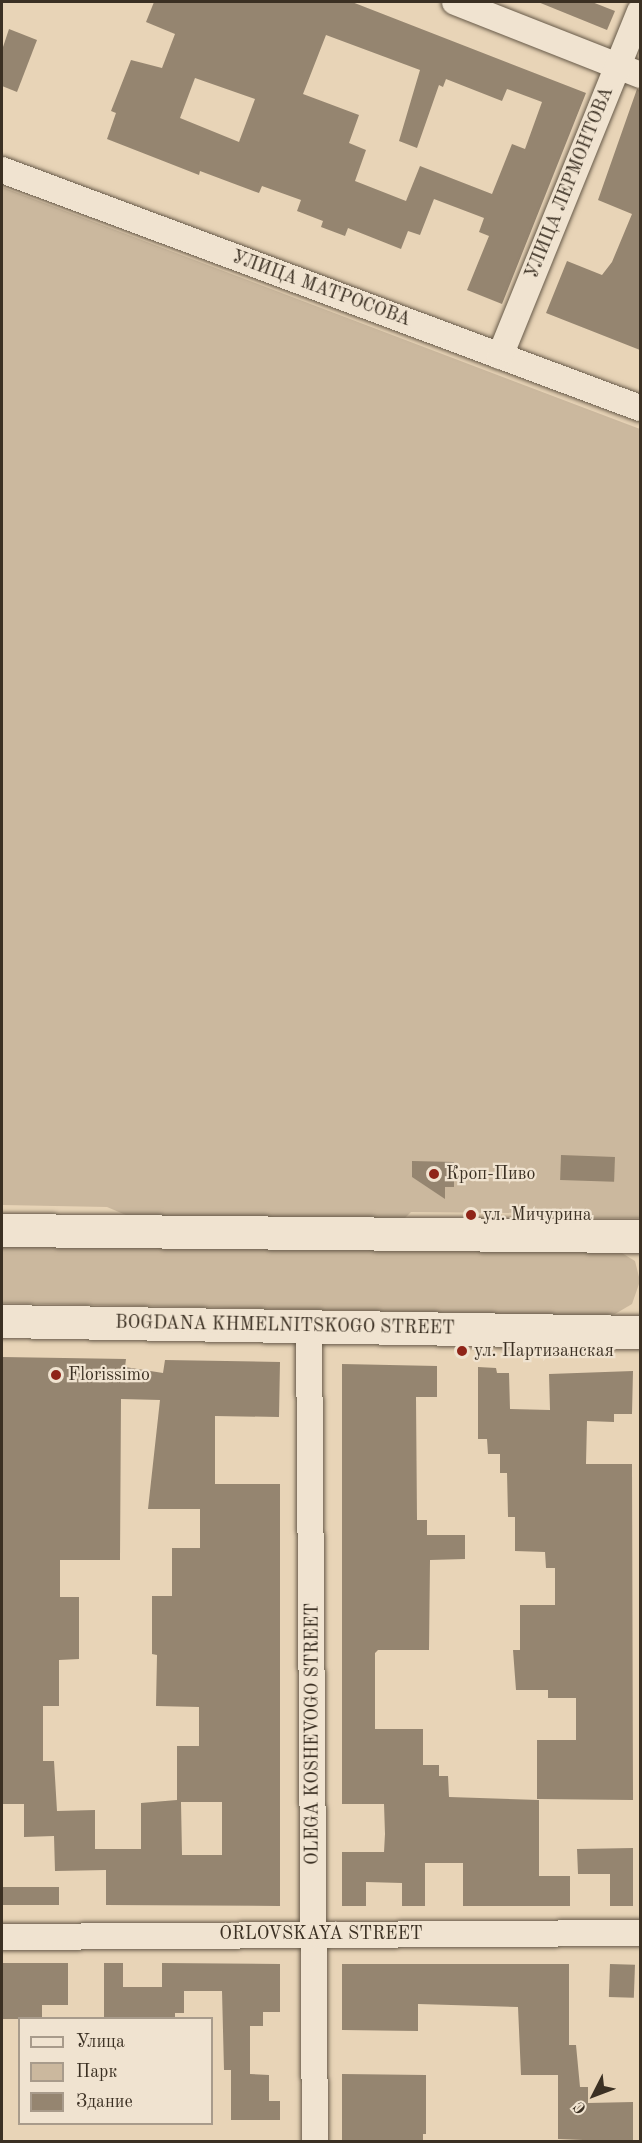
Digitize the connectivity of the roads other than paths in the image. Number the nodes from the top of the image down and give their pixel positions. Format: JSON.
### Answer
{"nodes":[{"id":1,"x":455,"y":2,"type":"edge"},
{"id":2,"x":640,"y":11,"type":"edge"},
{"id":3,"x":629,"y":70,"type":"edge"},
{"id":4,"x":2,"y":170,"type":"edge"},
{"id":5,"x":500,"y":356,"type":"junction"},
{"id":6,"x":640,"y":408,"type":"edge"},
{"id":7,"x":2,"y":1230,"type":"edge"},
{"id":8,"x":640,"y":1236,"type":"edge"},
{"id":9,"x":2,"y":1321,"type":"edge"},
{"id":10,"x":309,"y":1326,"type":"junction"},
{"id":11,"x":640,"y":1332,"type":"edge"},
{"id":12,"x":315,"y":1933,"type":"junction"},
{"id":13,"x":640,"y":1933,"type":"edge"},
{"id":14,"x":2,"y":1937,"type":"edge"},
{"id":15,"x":315,"y":2142,"type":"edge"}],
"edges":[{"from":1,"to":3,"type":"street"},
{"from":2,"to":3,"type":"street","name":"УЛИЦА ЛЕРМОНТОВА"},
{"from":3,"to":5,"type":"street","name":"УЛИЦА ЛЕРМОНТОВА"},
{"from":4,"to":5,"type":"street","name":"УЛИЦА МАТРОСОВА"},
{"from":5,"to":6,"type":"street","name":"УЛИЦА МАТРОСОВА"},
{"from":7,"to":8,"type":"main road"},
{"from":9,"to":10,"type":"main road","name":"BOGDANA KHMELNITSKOGO STREET"},
{"from":10,"to":11,"type":"main road","name":"BOGDANA KHMELNITSKOGO STREET"},
{"from":10,"to":12,"type":"street","name":"OLEGA KOSHEVOGO STREET"},
{"from":12,"to":13,"type":"street","name":"ORLOVSKAYA STREET"},
{"from":12,"to":14,"type":"street","name":"ORLOVSKAYA STREET"},
{"from":12,"to":15,"type":"street","name":"OLEGA KOSHEVOGO STREET"}]}
